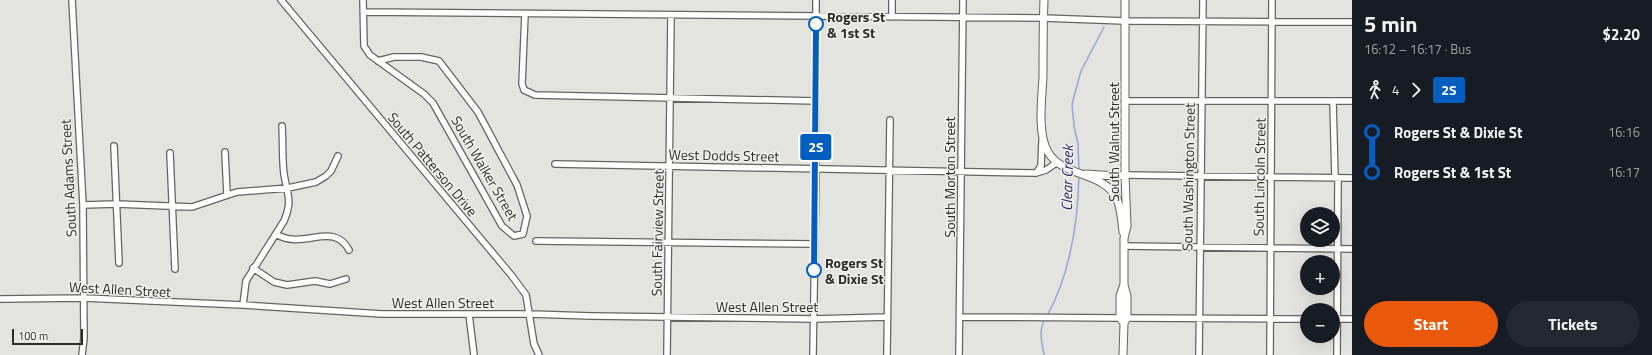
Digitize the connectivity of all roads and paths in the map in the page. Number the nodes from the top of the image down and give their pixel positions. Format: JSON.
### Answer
{"nodes":[{"id":1,"x":72,"y":0,"type":"edge"},
{"id":2,"x":281,"y":0,"type":"edge"},
{"id":3,"x":363,"y":0,"type":"edge"},
{"id":4,"x":816,"y":0,"type":"edge"},
{"id":5,"x":892,"y":0,"type":"edge"},
{"id":6,"x":963,"y":0,"type":"edge"},
{"id":7,"x":1044,"y":0,"type":"edge"},
{"id":8,"x":1126,"y":0,"type":"edge"},
{"id":9,"x":1203,"y":0,"type":"edge"},
{"id":10,"x":1272,"y":0,"type":"edge"},
{"id":11,"x":364,"y":12,"type":"junction"},
{"id":12,"x":525,"y":14,"type":"junction"},
{"id":13,"x":671,"y":16,"type":"junction"},
{"id":14,"x":816,"y":17,"type":"junction"},
{"id":15,"x":892,"y":17,"type":"junction"},
{"id":16,"x":963,"y":18,"type":"junction"},
{"id":17,"x":1043,"y":18,"type":"junction"},
{"id":18,"x":1125,"y":20,"type":"junction"},
{"id":19,"x":1203,"y":21,"type":"junction"},
{"id":20,"x":1273,"y":22,"type":"junction"},
{"id":21,"x":1352,"y":22,"type":"edge"},
{"id":22,"x":378,"y":61,"type":"junction"},
{"id":23,"x":671,"y":98,"type":"junction"},
{"id":24,"x":816,"y":101,"type":"junction"},
{"id":25,"x":1125,"y":101,"type":"junction"},
{"id":26,"x":1201,"y":101,"type":"junction"},
{"id":27,"x":1272,"y":101,"type":"junction"},
{"id":28,"x":1352,"y":101,"type":"edge"},
{"id":29,"x":1333,"y":102,"type":"junction"},
{"id":30,"x":890,"y":120,"type":"dead end"},
{"id":31,"x":282,"y":126,"type":"dead end"},
{"id":32,"x":1042,"y":136,"type":"junction"},
{"id":33,"x":114,"y":146,"type":"dead end"},
{"id":34,"x":225,"y":152,"type":"dead end"},
{"id":35,"x":170,"y":153,"type":"dead end"},
{"id":36,"x":338,"y":156,"type":"dead end"},
{"id":37,"x":1056,"y":163,"type":"junction"},
{"id":38,"x":555,"y":164,"type":"dead end"},
{"id":39,"x":670,"y":167,"type":"junction"},
{"id":40,"x":816,"y":170,"type":"junction"},
{"id":41,"x":889,"y":170,"type":"junction"},
{"id":42,"x":962,"y":172,"type":"junction"},
{"id":43,"x":1125,"y":172,"type":"junction"},
{"id":44,"x":1036,"y":173,"type":"junction"},
{"id":45,"x":1090,"y":176,"type":"junction"},
{"id":46,"x":1200,"y":176,"type":"junction"},
{"id":47,"x":1271,"y":176,"type":"junction"},
{"id":48,"x":1336,"y":178,"type":"junction"},
{"id":49,"x":1352,"y":178,"type":"edge"},
{"id":50,"x":288,"y":188,"type":"junction"},
{"id":51,"x":227,"y":195,"type":"junction"},
{"id":52,"x":118,"y":204,"type":"junction"},
{"id":53,"x":82,"y":205,"type":"junction"},
{"id":54,"x":172,"y":207,"type":"junction"},
{"id":55,"x":276,"y":234,"type":"junction"},
{"id":56,"x":536,"y":241,"type":"dead end"},
{"id":57,"x":668,"y":242,"type":"junction"},
{"id":58,"x":1124,"y":242,"type":"junction"},
{"id":59,"x":815,"y":244,"type":"junction"},
{"id":60,"x":1199,"y":247,"type":"junction"},
{"id":61,"x":1271,"y":248,"type":"junction"},
{"id":62,"x":1338,"y":248,"type":"junction"},
{"id":63,"x":1352,"y":249,"type":"edge"},
{"id":64,"x":349,"y":250,"type":"dead end"},
{"id":65,"x":119,"y":262,"type":"dead end"},
{"id":66,"x":253,"y":268,"type":"junction"},
{"id":67,"x":175,"y":269,"type":"dead end"},
{"id":68,"x":346,"y":278,"type":"dead end"},
{"id":69,"x":84,"y":298,"type":"junction"},
{"id":70,"x":0,"y":299,"type":"edge"},
{"id":71,"x":1336,"y":303,"type":"edge"},
{"id":72,"x":243,"y":305,"type":"junction"},
{"id":73,"x":469,"y":314,"type":"junction"},
{"id":74,"x":530,"y":314,"type":"junction"},
{"id":75,"x":667,"y":317,"type":"junction"},
{"id":76,"x":887,"y":317,"type":"junction"},
{"id":77,"x":814,"y":318,"type":"junction"},
{"id":78,"x":960,"y":318,"type":"junction"},
{"id":79,"x":1199,"y":318,"type":"junction"},
{"id":80,"x":1123,"y":319,"type":"junction"},
{"id":81,"x":1270,"y":319,"type":"junction"},
{"id":82,"x":1300,"y":319,"type":"edge"},
{"id":83,"x":1340,"y":319,"type":"edge"},
{"id":84,"x":1352,"y":319,"type":"edge"},
{"id":85,"x":1336,"y":343,"type":"edge"},
{"id":86,"x":82,"y":355,"type":"edge"},
{"id":87,"x":474,"y":355,"type":"edge"},
{"id":88,"x":539,"y":355,"type":"edge"},
{"id":89,"x":667,"y":355,"type":"edge"},
{"id":90,"x":813,"y":355,"type":"edge"},
{"id":91,"x":887,"y":355,"type":"edge"},
{"id":92,"x":959,"y":355,"type":"edge"},
{"id":93,"x":1123,"y":355,"type":"edge"},
{"id":94,"x":1199,"y":355,"type":"edge"},
{"id":95,"x":1270,"y":355,"type":"edge"},
{"id":96,"x":1337,"y":355,"type":"edge"}],
"edges":[{"from":1,"to":53,"type":"street","name":"South Adams Street"},
{"from":2,"to":74,"type":"street","name":"South Patterson Drive"},
{"from":3,"to":11,"type":"street","name":"South Walker Street"},
{"from":4,"to":14,"type":"street"},
{"from":5,"to":15,"type":"street"},
{"from":6,"to":16,"type":"street","name":"South Morton Street"},
{"from":7,"to":17,"type":"main road"},
{"from":8,"to":18,"type":"main road","name":"South Walnut Street"},
{"from":9,"to":19,"type":"street","name":"South Washington Street"},
{"from":10,"to":20,"type":"street","name":"South Lincoln Street"},
{"from":11,"to":12,"type":"street"},
{"from":11,"to":22,"type":"street","name":"South Walker Street"},
{"from":12,"to":13,"type":"street"},
{"from":12,"to":23,"type":"street"},
{"from":13,"to":14,"type":"street"},
{"from":13,"to":23,"type":"street","name":"South Fairview Street"},
{"from":14,"to":15,"type":"street"},
{"from":14,"to":24,"type":"street"},
{"from":15,"to":16,"type":"street"},
{"from":16,"to":17,"type":"street"},
{"from":16,"to":42,"type":"street","name":"South Morton Street"},
{"from":17,"to":18,"type":"street"},
{"from":17,"to":32,"type":"main road"},
{"from":18,"to":19,"type":"street"},
{"from":18,"to":25,"type":"main road","name":"South Walnut Street"},
{"from":19,"to":20,"type":"street"},
{"from":19,"to":26,"type":"street","name":"South Washington Street"},
{"from":20,"to":21,"type":"street"},
{"from":20,"to":27,"type":"street","name":"South Lincoln Street"},
{"from":22,"to":22,"type":"street","name":"South Walker Street"},
{"from":23,"to":24,"type":"street"},
{"from":23,"to":39,"type":"street","name":"South Fairview Street"},
{"from":24,"to":40,"type":"street"},
{"from":25,"to":26,"type":"street"},
{"from":25,"to":43,"type":"main road","name":"South Walnut Street"},
{"from":26,"to":27,"type":"street"},
{"from":26,"to":46,"type":"street","name":"South Washington Street"},
{"from":27,"to":29,"type":"street"},
{"from":27,"to":47,"type":"street","name":"South Lincoln Street"},
{"from":28,"to":29,"type":"street"},
{"from":29,"to":48,"type":"street"},
{"from":30,"to":41,"type":"street"},
{"from":31,"to":50,"type":"street"},
{"from":32,"to":37,"type":"main road"},
{"from":32,"to":44,"type":"street"},
{"from":33,"to":52,"type":"street"},
{"from":34,"to":51,"type":"street"},
{"from":35,"to":54,"type":"street"},
{"from":36,"to":50,"type":"street"},
{"from":37,"to":44,"type":"street","name":"West Dodds Street"},
{"from":37,"to":45,"type":"main road"},
{"from":38,"to":39,"type":"street","name":"West Dodds Street"},
{"from":39,"to":40,"type":"street","name":"West Dodds Street"},
{"from":39,"to":57,"type":"street","name":"South Fairview Street"},
{"from":40,"to":41,"type":"street","name":"West Dodds Street"},
{"from":40,"to":59,"type":"street"},
{"from":41,"to":42,"type":"street","name":"West Dodds Street"},
{"from":41,"to":76,"type":"street"},
{"from":42,"to":44,"type":"street","name":"West Dodds Street"},
{"from":42,"to":78,"type":"street","name":"South Morton Street"},
{"from":43,"to":45,"type":"main road"},
{"from":43,"to":46,"type":"street"},
{"from":43,"to":58,"type":"main road","name":"South Walnut Street"},
{"from":45,"to":58,"type":"main road"},
{"from":46,"to":47,"type":"street"},
{"from":46,"to":60,"type":"street","name":"South Washington Street"},
{"from":47,"to":48,"type":"street"},
{"from":47,"to":61,"type":"street","name":"South Lincoln Street"},
{"from":48,"to":49,"type":"street"},
{"from":48,"to":62,"type":"street"},
{"from":50,"to":51,"type":"street"},
{"from":50,"to":55,"type":"street"},
{"from":51,"to":54,"type":"street"},
{"from":52,"to":53,"type":"street"},
{"from":52,"to":54,"type":"street"},
{"from":52,"to":65,"type":"street"},
{"from":53,"to":69,"type":"street","name":"South Adams Street"},
{"from":54,"to":67,"type":"street"},
{"from":55,"to":64,"type":"street"},
{"from":55,"to":66,"type":"street"},
{"from":56,"to":57,"type":"street"},
{"from":57,"to":59,"type":"street"},
{"from":57,"to":75,"type":"street","name":"South Fairview Street"},
{"from":58,"to":60,"type":"street"},
{"from":58,"to":80,"type":"main road","name":"South Walnut Street"},
{"from":59,"to":77,"type":"street"},
{"from":60,"to":61,"type":"street"},
{"from":60,"to":79,"type":"street","name":"South Washington Street"},
{"from":61,"to":62,"type":"street"},
{"from":61,"to":81,"type":"street","name":"South Lincoln Street"},
{"from":62,"to":63,"type":"street"},
{"from":62,"to":71,"type":"street"},
{"from":66,"to":68,"type":"street"},
{"from":66,"to":72,"type":"street"},
{"from":69,"to":70,"type":"street","name":"West Allen Street"},
{"from":69,"to":72,"type":"street","name":"West Allen Street"},
{"from":69,"to":86,"type":"street","name":"South Adams Street"},
{"from":72,"to":73,"type":"street","name":"West Allen Street"},
{"from":73,"to":74,"type":"street","name":"West Allen Street"},
{"from":73,"to":87,"type":"street"},
{"from":74,"to":75,"type":"street","name":"West Allen Street"},
{"from":74,"to":88,"type":"street","name":"South Patterson Drive"},
{"from":75,"to":77,"type":"street","name":"West Allen Street"},
{"from":75,"to":89,"type":"street","name":"South Fairview Street"},
{"from":76,"to":77,"type":"street","name":"West Allen Street"},
{"from":76,"to":91,"type":"street"},
{"from":77,"to":90,"type":"street"},
{"from":78,"to":80,"type":"street"},
{"from":78,"to":92,"type":"street","name":"South Morton Street"},
{"from":79,"to":80,"type":"street"},
{"from":79,"to":81,"type":"street"},
{"from":79,"to":94,"type":"street","name":"South Washington Street"},
{"from":80,"to":93,"type":"main road","name":"South Walnut Street"},
{"from":81,"to":82,"type":"street"},
{"from":81,"to":95,"type":"street","name":"South Lincoln Street"},
{"from":83,"to":84,"type":"street"},
{"from":85,"to":96,"type":"street"}]}
